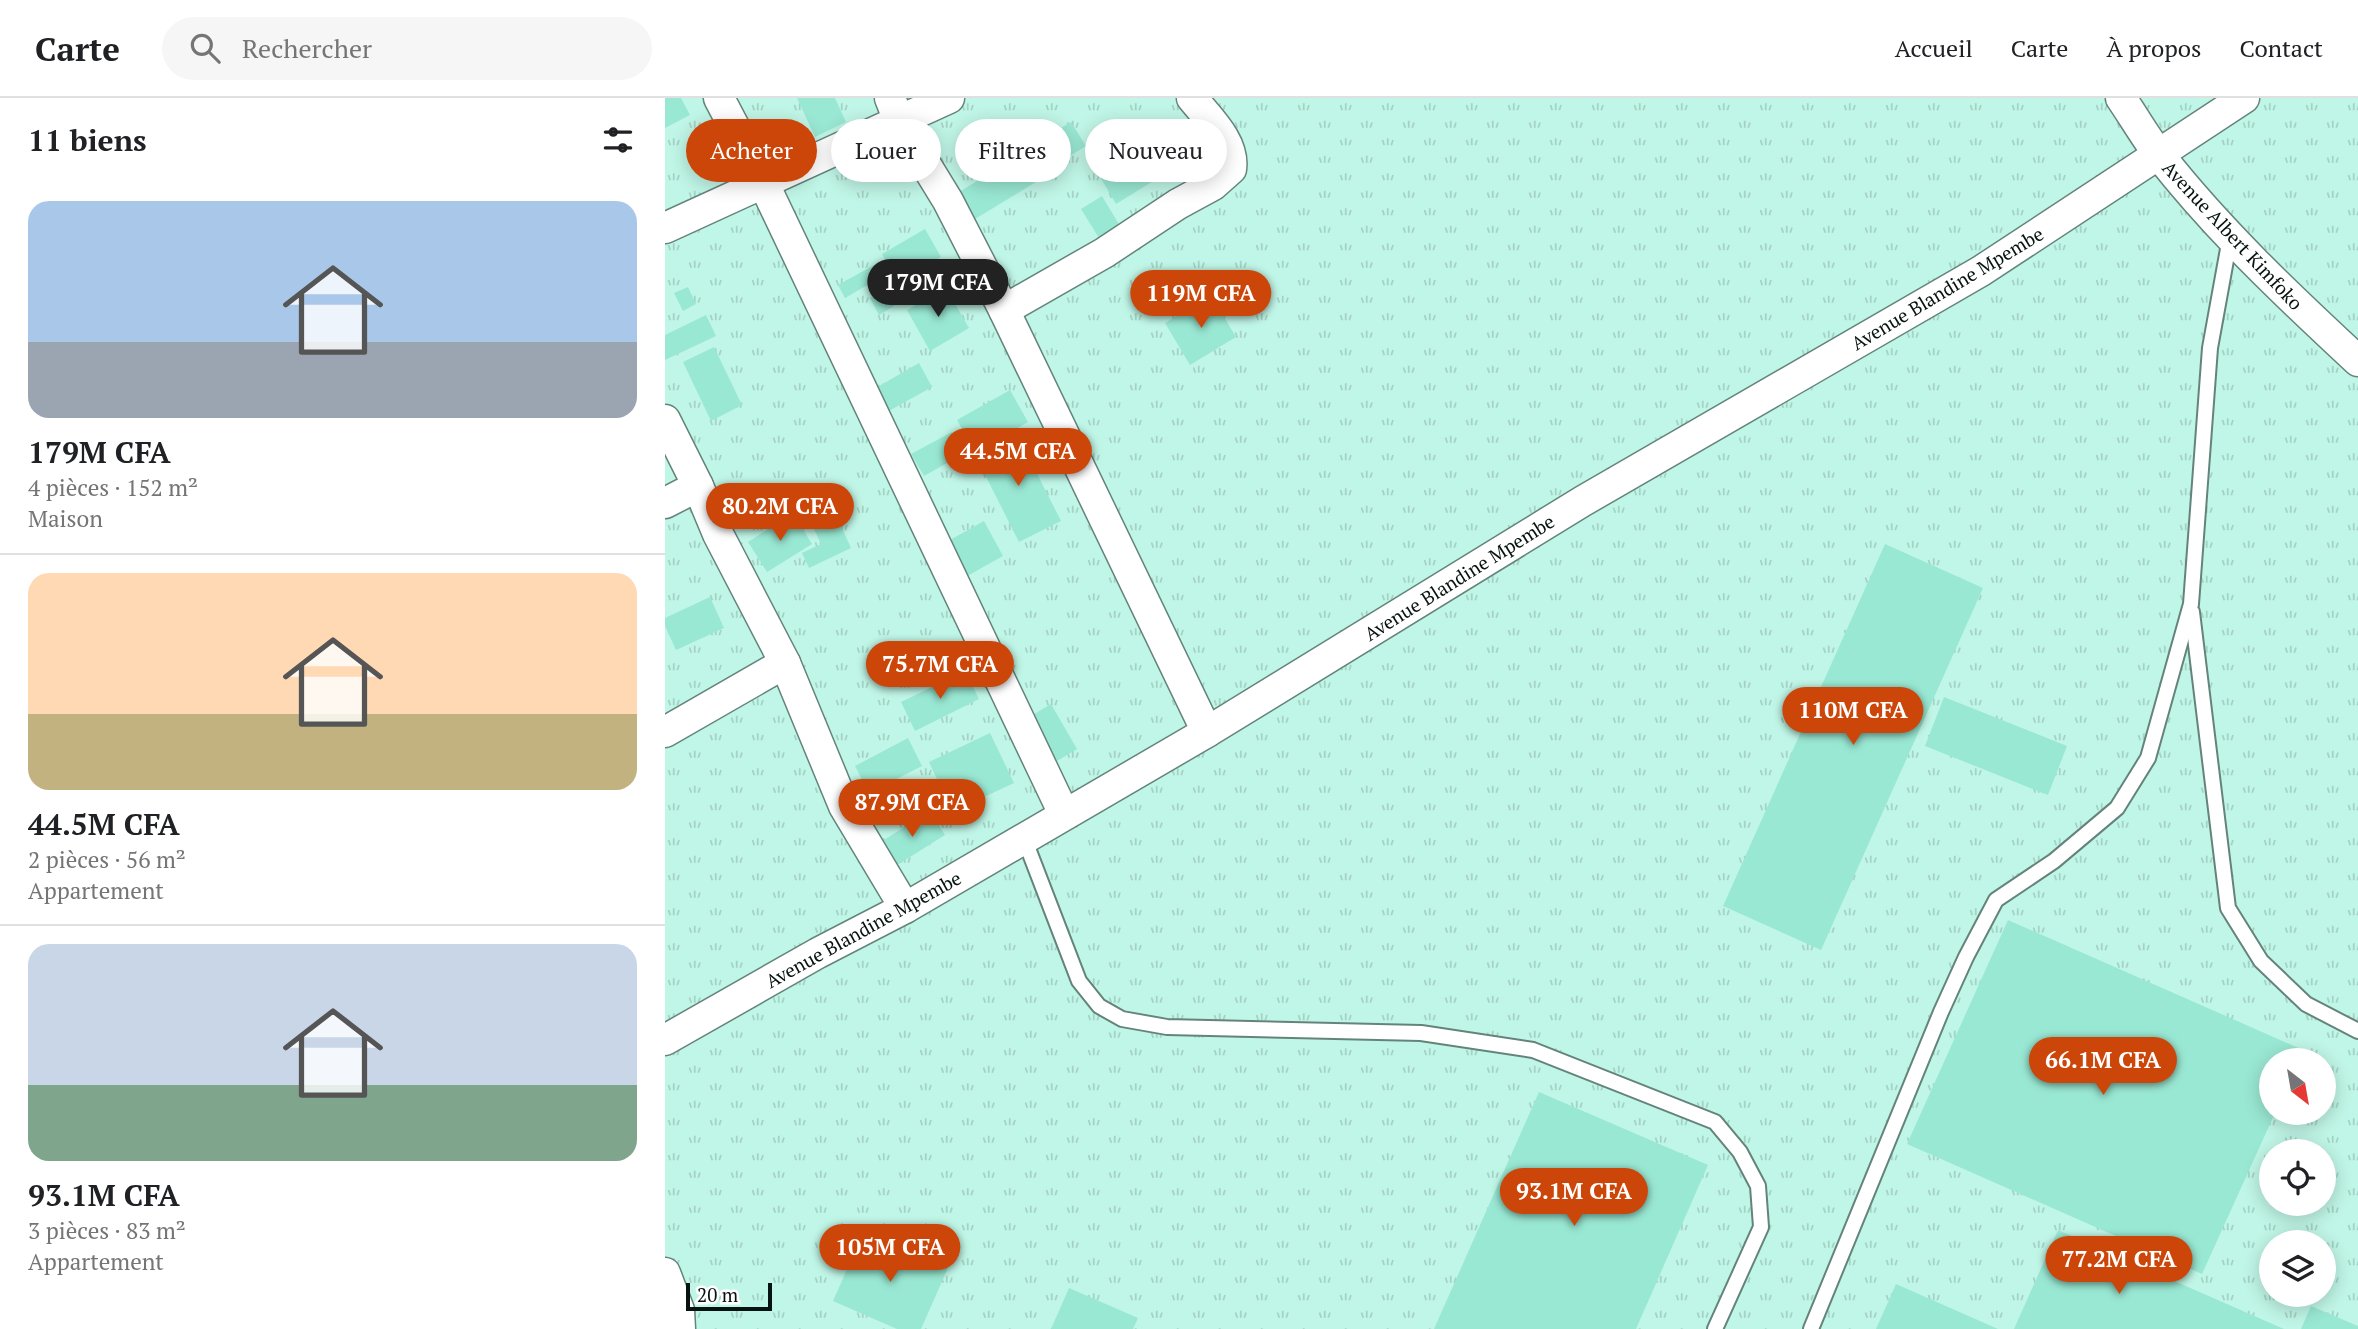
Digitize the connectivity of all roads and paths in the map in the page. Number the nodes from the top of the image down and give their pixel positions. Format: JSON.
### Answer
{"nodes":[{"id":1,"x":719,"y":98,"type":"edge"},
{"id":2,"x":949,"y":98,"type":"edge"},
{"id":3,"x":1192,"y":98,"type":"edge"},
{"id":4,"x":2121,"y":98,"type":"edge"},
{"id":5,"x":2244,"y":98,"type":"edge"},
{"id":6,"x":894,"y":110,"type":"edge"},
{"id":7,"x":730,"y":119,"type":"edge"},
{"id":8,"x":817,"y":152,"type":"edge"},
{"id":9,"x":2159,"y":155,"type":"junction"},
{"id":10,"x":763,"y":182,"type":"joint"},
{"id":11,"x":665,"y":228,"type":"edge"},
{"id":12,"x":2230,"y":237,"type":"junction"},
{"id":13,"x":1004,"y":310,"type":"junction"},
{"id":14,"x":2358,"y":361,"type":"edge"},
{"id":15,"x":665,"y":420,"type":"edge"},
{"id":16,"x":698,"y":486,"type":"junction"},
{"id":17,"x":665,"y":503,"type":"edge"},
{"id":18,"x":2191,"y":604,"type":"junction"},
{"id":19,"x":785,"y":663,"type":"junction"},
{"id":20,"x":665,"y":732,"type":"edge"},
{"id":21,"x":1207,"y":732,"type":"junction"},
{"id":22,"x":1065,"y":814,"type":"junction"},
{"id":23,"x":1024,"y":838,"type":"junction"},
{"id":24,"x":905,"y":908,"type":"junction"},
{"id":25,"x":2358,"y":1031,"type":"edge"},
{"id":26,"x":665,"y":1040,"type":"edge"},
{"id":27,"x":665,"y":1273,"type":"edge"},
{"id":28,"x":680,"y":1329,"type":"edge"},
{"id":29,"x":1715,"y":1329,"type":"edge"},
{"id":30,"x":1811,"y":1329,"type":"edge"}],
"edges":[{"from":1,"to":7,"type":"street"},
{"from":2,"to":6,"type":"street"},
{"from":3,"to":13,"type":"street"},
{"from":4,"to":9,"type":"street","name":"Avenue Albert Kimfoko"},
{"from":5,"to":9,"type":"street","name":"Avenue Blandine Mpembe"},
{"from":6,"to":8,"type":"street"},
{"from":6,"to":13,"type":"street"},
{"from":9,"to":12,"type":"street","name":"Avenue Albert Kimfoko"},
{"from":9,"to":21,"type":"street","name":"Avenue Blandine Mpembe"},
{"from":10,"to":11,"type":"street"},
{"from":10,"to":22,"type":"street"},
{"from":12,"to":14,"type":"street","name":"Avenue Albert Kimfoko"},
{"from":12,"to":18,"type":"lane"},
{"from":13,"to":21,"type":"street"},
{"from":15,"to":16,"type":"street"},
{"from":16,"to":17,"type":"street"},
{"from":16,"to":19,"type":"street"},
{"from":18,"to":25,"type":"lane"},
{"from":18,"to":30,"type":"lane"},
{"from":19,"to":20,"type":"street"},
{"from":19,"to":24,"type":"street"},
{"from":21,"to":22,"type":"street","name":"Avenue Blandine Mpembe"},
{"from":22,"to":23,"type":"street","name":"Avenue Blandine Mpembe"},
{"from":23,"to":24,"type":"street","name":"Avenue Blandine Mpembe"},
{"from":23,"to":29,"type":"lane"},
{"from":24,"to":26,"type":"street","name":"Avenue Blandine Mpembe"},
{"from":27,"to":28,"type":"street"}]}
